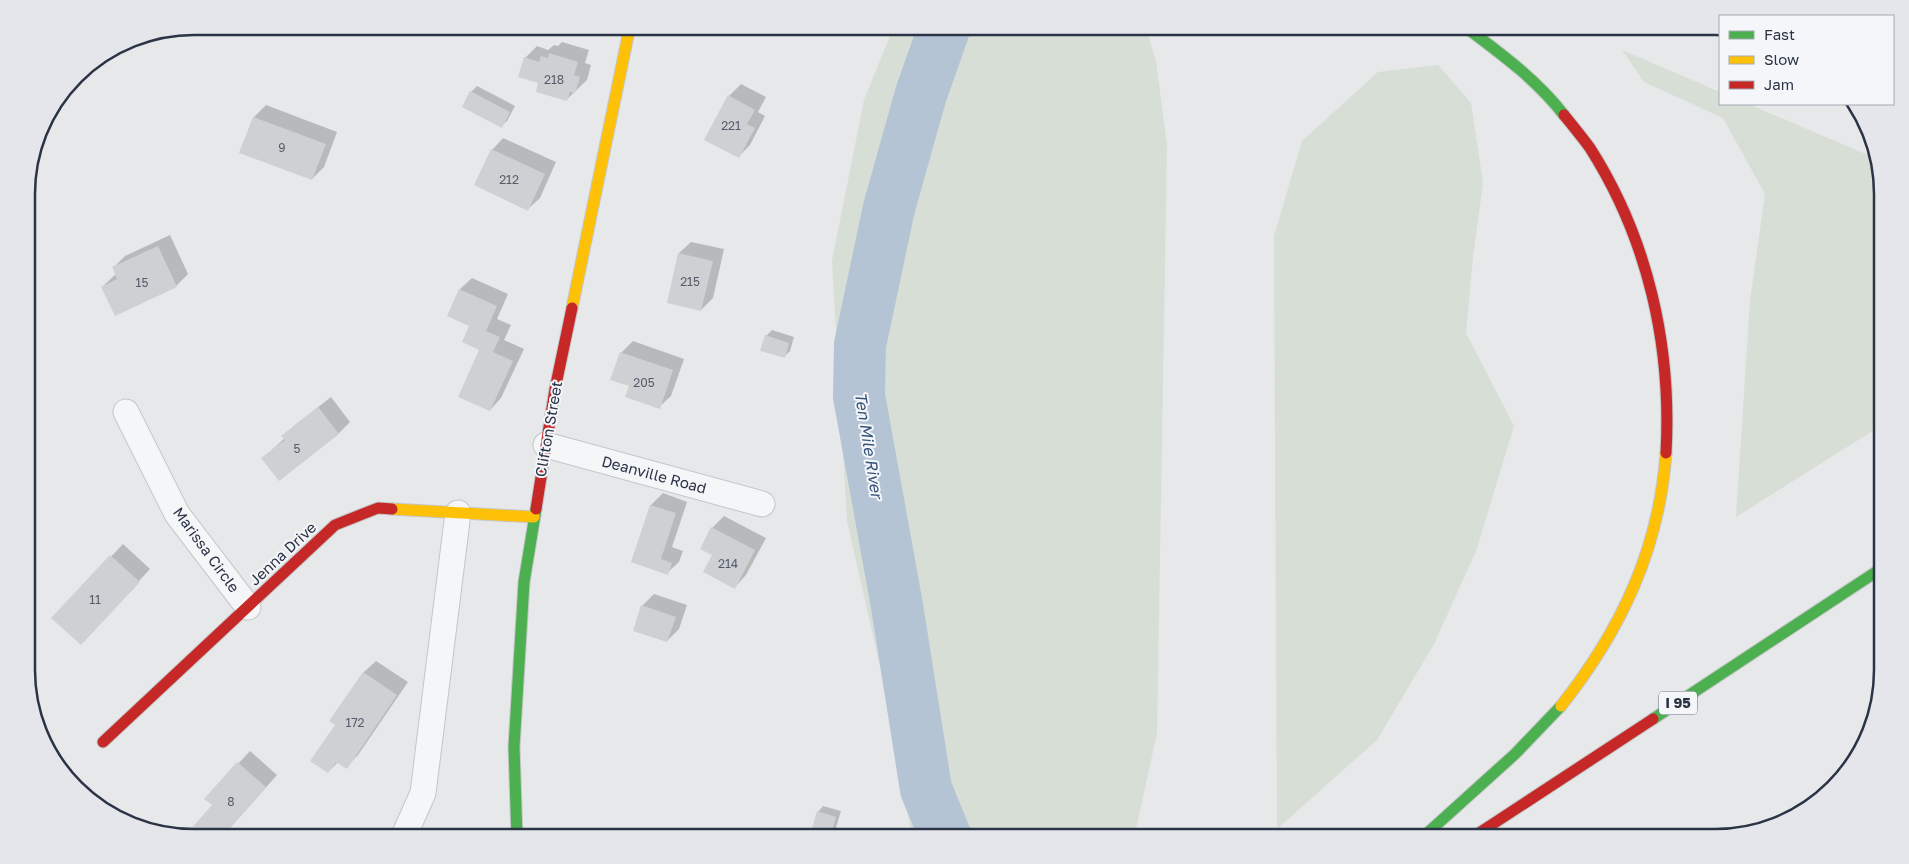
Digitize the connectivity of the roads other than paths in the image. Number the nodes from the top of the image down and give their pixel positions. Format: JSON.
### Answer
{"nodes":[{"id":1,"x":628,"y":35,"type":"edge"},
{"id":2,"x":1476,"y":35,"type":"edge"},
{"id":3,"x":126,"y":412,"type":"dead end"},
{"id":4,"x":546,"y":445,"type":"junction"},
{"id":5,"x":762,"y":504,"type":"dead end"},
{"id":6,"x":458,"y":513,"type":"junction"},
{"id":7,"x":534,"y":517,"type":"junction"},
{"id":8,"x":1874,"y":573,"type":"edge"},
{"id":9,"x":248,"y":607,"type":"junction"},
{"id":10,"x":103,"y":742,"type":"dead end"},
{"id":11,"x":408,"y":829,"type":"edge"},
{"id":12,"x":517,"y":829,"type":"edge"},
{"id":13,"x":1433,"y":829,"type":"edge"},
{"id":14,"x":1487,"y":829,"type":"edge"}],
"edges":[{"from":1,"to":4,"type":"main road","name":"Clifton Street"},
{"from":2,"to":13,"type":"main road"},
{"from":3,"to":9,"type":"street","name":"Marissa Circle"},
{"from":4,"to":5,"type":"street","name":"Deanville Road"},
{"from":4,"to":7,"type":"main road","name":"Clifton Street"},
{"from":6,"to":7,"type":"main road","name":"Jenna Drive"},
{"from":6,"to":9,"type":"main road","name":"Jenna Drive"},
{"from":6,"to":11,"type":"street"},
{"from":7,"to":12,"type":"main road","name":"Clifton Street"},
{"from":8,"to":14,"type":"main road","number":"I 95"},
{"from":9,"to":10,"type":"main road","name":"Jenna Drive"}]}
